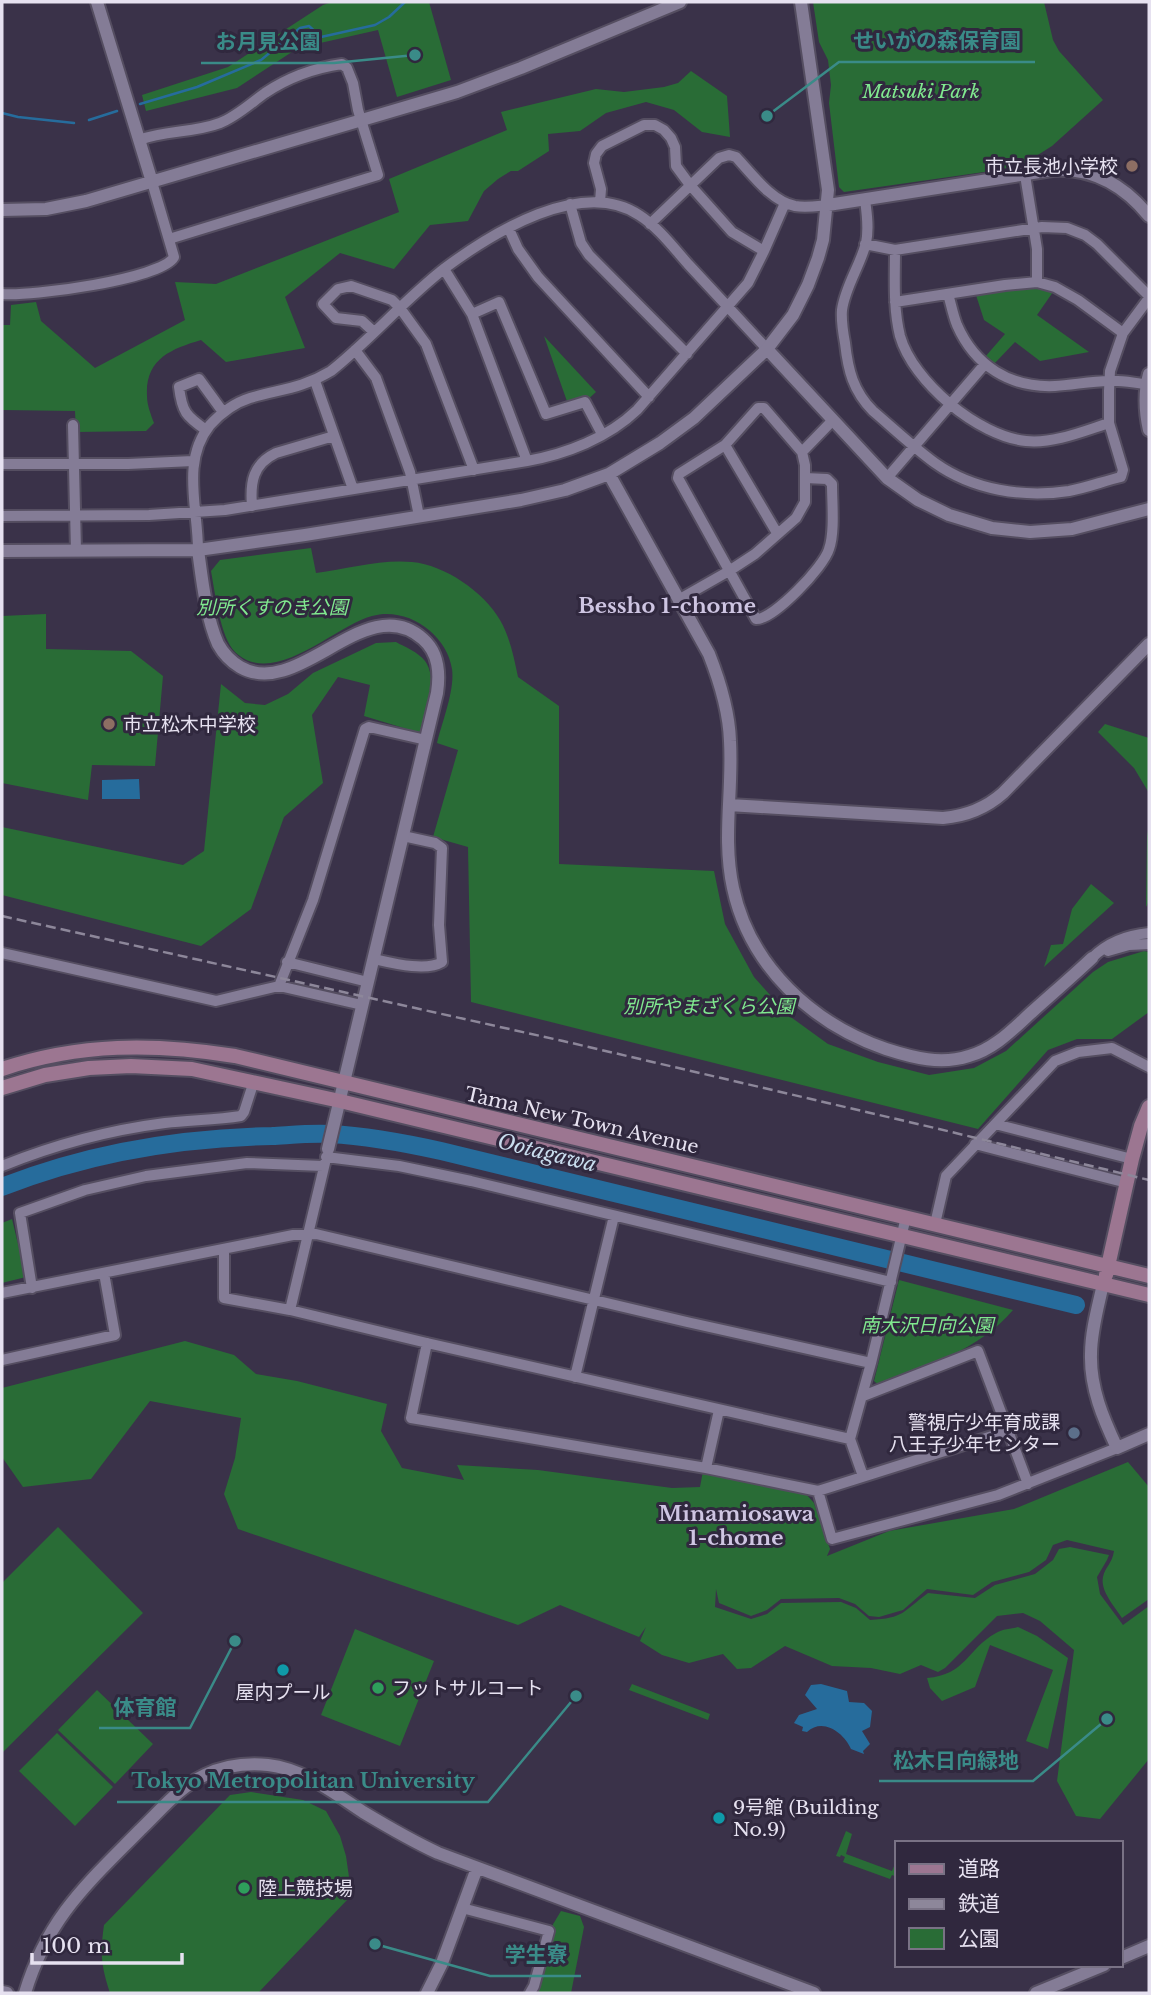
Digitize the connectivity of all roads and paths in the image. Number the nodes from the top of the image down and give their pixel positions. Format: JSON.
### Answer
{"nodes":[{"id":1,"x":97,"y":2,"type":"edge"},
{"id":2,"x":680,"y":2,"type":"edge"},
{"id":3,"x":801,"y":2,"type":"edge"},
{"id":4,"x":361,"y":120,"type":"junction"},
{"id":5,"x":139,"y":140,"type":"junction"},
{"id":6,"x":1025,"y":175,"type":"junction"},
{"id":7,"x":152,"y":182,"type":"junction"},
{"id":8,"x":690,"y":185,"type":"junction"},
{"id":9,"x":865,"y":200,"type":"junction"},
{"id":10,"x":600,"y":202,"type":"junction"},
{"id":11,"x":785,"y":203,"type":"junction"},
{"id":12,"x":570,"y":204,"type":"junction"},
{"id":13,"x":828,"y":205,"type":"junction"},
{"id":14,"x":2,"y":210,"type":"edge"},
{"id":15,"x":1149,"y":216,"type":"edge"},
{"id":16,"x":650,"y":223,"type":"junction"},
{"id":17,"x":509,"y":229,"type":"junction"},
{"id":18,"x":1034,"y":229,"type":"junction"},
{"id":19,"x":169,"y":239,"type":"junction"},
{"id":20,"x":866,"y":244,"type":"junction"},
{"id":21,"x":895,"y":250,"type":"junction"},
{"id":22,"x":764,"y":251,"type":"junction"},
{"id":23,"x":444,"y":269,"type":"junction"},
{"id":24,"x":1037,"y":282,"type":"junction"},
{"id":25,"x":2,"y":294,"type":"edge"},
{"id":26,"x":948,"y":294,"type":"junction"},
{"id":27,"x":1149,"y":297,"type":"edge"},
{"id":28,"x":895,"y":302,"type":"junction"},
{"id":29,"x":728,"y":307,"type":"junction"},
{"id":30,"x":400,"y":308,"type":"junction"},
{"id":31,"x":472,"y":314,"type":"junction"},
{"id":32,"x":374,"y":332,"type":"junction"},
{"id":33,"x":1122,"y":333,"type":"junction"},
{"id":34,"x":767,"y":349,"type":"junction"},
{"id":35,"x":355,"y":350,"type":"junction"},
{"id":36,"x":687,"y":354,"type":"junction"},
{"id":37,"x":985,"y":364,"type":"junction"},
{"id":38,"x":1148,"y":379,"type":"edge"},
{"id":39,"x":315,"y":381,"type":"junction"},
{"id":40,"x":1109,"y":381,"type":"junction"},
{"id":41,"x":649,"y":397,"type":"junction"},
{"id":42,"x":951,"y":405,"type":"junction"},
{"id":43,"x":223,"y":412,"type":"junction"},
{"id":44,"x":833,"y":420,"type":"junction"},
{"id":45,"x":1110,"y":423,"type":"junction"},
{"id":46,"x":73,"y":425,"type":"dead end"},
{"id":47,"x":206,"y":430,"type":"junction"},
{"id":48,"x":1149,"y":430,"type":"edge"},
{"id":49,"x":602,"y":434,"type":"junction"},
{"id":50,"x":334,"y":436,"type":"junction"},
{"id":51,"x":725,"y":445,"type":"junction"},
{"id":52,"x":915,"y":447,"type":"junction"},
{"id":53,"x":802,"y":452,"type":"junction"},
{"id":54,"x":193,"y":461,"type":"junction"},
{"id":55,"x":527,"y":461,"type":"junction"},
{"id":56,"x":2,"y":464,"type":"edge"},
{"id":57,"x":74,"y":464,"type":"junction"},
{"id":58,"x":474,"y":470,"type":"junction"},
{"id":59,"x":609,"y":474,"type":"junction"},
{"id":60,"x":805,"y":478,"type":"junction"},
{"id":61,"x":887,"y":478,"type":"junction"},
{"id":62,"x":412,"y":480,"type":"junction"},
{"id":63,"x":353,"y":489,"type":"junction"},
{"id":64,"x":252,"y":506,"type":"junction"},
{"id":65,"x":1149,"y":509,"type":"edge"},
{"id":66,"x":195,"y":512,"type":"junction"},
{"id":67,"x":75,"y":515,"type":"junction"},
{"id":68,"x":2,"y":516,"type":"edge"},
{"id":69,"x":419,"y":516,"type":"junction"},
{"id":70,"x":777,"y":533,"type":"junction"},
{"id":71,"x":198,"y":550,"type":"junction"},
{"id":72,"x":2,"y":551,"type":"edge"},
{"id":73,"x":76,"y":551,"type":"junction"},
{"id":74,"x":729,"y":571,"type":"junction"},
{"id":75,"x":678,"y":600,"type":"junction"},
{"id":76,"x":1149,"y":643,"type":"edge"},
{"id":77,"x":426,"y":740,"type":"junction"},
{"id":78,"x":729,"y":805,"type":"junction"},
{"id":79,"x":403,"y":836,"type":"junction"},
{"id":80,"x":1149,"y":933,"type":"edge"},
{"id":81,"x":1149,"y":944,"type":"edge"},
{"id":82,"x":2,"y":953,"type":"edge"},
{"id":83,"x":1092,"y":958,"type":"junction"},
{"id":84,"x":374,"y":959,"type":"junction"},
{"id":85,"x":287,"y":962,"type":"junction"},
{"id":86,"x":368,"y":982,"type":"junction"},
{"id":87,"x":279,"y":986,"type":"junction"},
{"id":88,"x":362,"y":1004,"type":"junction"},
{"id":89,"x":1149,"y":1067,"type":"edge"},
{"id":90,"x":2,"y":1069,"type":"edge"},
{"id":91,"x":254,"y":1081,"type":"junction"},
{"id":92,"x":344,"y":1083,"type":"junction"},
{"id":93,"x":2,"y":1088,"type":"edge"},
{"id":94,"x":340,"y":1101,"type":"junction"},
{"id":95,"x":1149,"y":1107,"type":"edge"},
{"id":96,"x":995,"y":1124,"type":"junction"},
{"id":97,"x":975,"y":1144,"type":"junction"},
{"id":98,"x":326,"y":1157,"type":"junction"},
{"id":99,"x":1132,"y":1159,"type":"junction"},
{"id":100,"x":2,"y":1166,"type":"edge"},
{"id":101,"x":1127,"y":1183,"type":"junction"},
{"id":102,"x":614,"y":1216,"type":"junction"},
{"id":103,"x":906,"y":1217,"type":"junction"},
{"id":104,"x":935,"y":1223,"type":"junction"},
{"id":105,"x":308,"y":1234,"type":"junction"},
{"id":106,"x":902,"y":1236,"type":"junction"},
{"id":107,"x":224,"y":1249,"type":"junction"},
{"id":108,"x":1108,"y":1266,"type":"junction"},
{"id":109,"x":104,"y":1273,"type":"junction"},
{"id":110,"x":1149,"y":1276,"type":"edge"},
{"id":111,"x":891,"y":1278,"type":"junction"},
{"id":112,"x":1103,"y":1284,"type":"junction"},
{"id":113,"x":33,"y":1287,"type":"junction"},
{"id":114,"x":2,"y":1293,"type":"edge"},
{"id":115,"x":1149,"y":1295,"type":"edge"},
{"id":116,"x":593,"y":1300,"type":"junction"},
{"id":117,"x":290,"y":1310,"type":"junction"},
{"id":118,"x":427,"y":1343,"type":"junction"},
{"id":119,"x":2,"y":1360,"type":"edge"},
{"id":120,"x":871,"y":1363,"type":"junction"},
{"id":121,"x":575,"y":1377,"type":"junction"},
{"id":122,"x":863,"y":1396,"type":"junction"},
{"id":123,"x":719,"y":1410,"type":"junction"},
{"id":124,"x":1007,"y":1431,"type":"junction"},
{"id":125,"x":1149,"y":1434,"type":"edge"},
{"id":126,"x":850,"y":1439,"type":"junction"},
{"id":127,"x":1117,"y":1448,"type":"junction"},
{"id":128,"x":706,"y":1468,"type":"junction"},
{"id":129,"x":863,"y":1476,"type":"junction"},
{"id":130,"x":1028,"y":1485,"type":"junction"},
{"id":131,"x":818,"y":1491,"type":"junction"},
{"id":132,"x":477,"y":1868,"type":"junction"},
{"id":133,"x":463,"y":1908,"type":"junction"},
{"id":134,"x":1149,"y":1947,"type":"edge"},
{"id":135,"x":1123,"y":1957,"type":"edge"},
{"id":136,"x":1099,"y":1967,"type":"edge"},
{"id":137,"x":788,"y":1988,"type":"edge"},
{"id":138,"x":25,"y":1993,"type":"edge"},
{"id":139,"x":427,"y":1993,"type":"edge"},
{"id":140,"x":530,"y":1993,"type":"edge"},
{"id":141,"x":814,"y":1993,"type":"edge"},
{"id":142,"x":1036,"y":1993,"type":"edge"}],
"edges":[{"from":1,"to":5,"type":"street"},
{"from":2,"to":4,"type":"street"},
{"from":3,"to":13,"type":"street"},
{"from":4,"to":5,"type":"street"},
{"from":4,"to":7,"type":"street"},
{"from":4,"to":19,"type":"street"},
{"from":5,"to":7,"type":"street"},
{"from":6,"to":9,"type":"street"},
{"from":6,"to":15,"type":"street"},
{"from":6,"to":18,"type":"street"},
{"from":7,"to":14,"type":"street"},
{"from":7,"to":19,"type":"street"},
{"from":8,"to":10,"type":"street"},
{"from":8,"to":11,"type":"street"},
{"from":8,"to":16,"type":"street"},
{"from":8,"to":22,"type":"street"},
{"from":9,"to":13,"type":"street"},
{"from":9,"to":20,"type":"street"},
{"from":10,"to":12,"type":"street"},
{"from":10,"to":16,"type":"street"},
{"from":11,"to":13,"type":"street"},
{"from":11,"to":22,"type":"street"},
{"from":12,"to":17,"type":"street"},
{"from":12,"to":36,"type":"street"},
{"from":13,"to":34,"type":"street"},
{"from":16,"to":29,"type":"street"},
{"from":17,"to":23,"type":"street"},
{"from":17,"to":41,"type":"street"},
{"from":18,"to":21,"type":"street"},
{"from":18,"to":24,"type":"street"},
{"from":18,"to":27,"type":"street"},
{"from":19,"to":25,"type":"street"},
{"from":20,"to":21,"type":"street"},
{"from":20,"to":52,"type":"street"},
{"from":21,"to":28,"type":"street"},
{"from":22,"to":29,"type":"street"},
{"from":23,"to":30,"type":"street"},
{"from":23,"to":31,"type":"street"},
{"from":24,"to":26,"type":"street"},
{"from":24,"to":33,"type":"street"},
{"from":26,"to":28,"type":"street"},
{"from":26,"to":37,"type":"street"},
{"from":27,"to":33,"type":"street"},
{"from":28,"to":42,"type":"street"},
{"from":29,"to":34,"type":"street"},
{"from":29,"to":36,"type":"street"},
{"from":30,"to":32,"type":"street"},
{"from":30,"to":32,"type":"street"},
{"from":30,"to":58,"type":"street"},
{"from":31,"to":49,"type":"street"},
{"from":31,"to":55,"type":"street"},
{"from":32,"to":35,"type":"street"},
{"from":33,"to":40,"type":"street"},
{"from":34,"to":44,"type":"street"},
{"from":34,"to":59,"type":"street"},
{"from":35,"to":39,"type":"street"},
{"from":35,"to":62,"type":"street"},
{"from":36,"to":41,"type":"street"},
{"from":37,"to":40,"type":"street"},
{"from":37,"to":42,"type":"street"},
{"from":38,"to":40,"type":"street"},
{"from":38,"to":48,"type":"street"},
{"from":39,"to":43,"type":"street"},
{"from":39,"to":50,"type":"street"},
{"from":40,"to":45,"type":"street"},
{"from":41,"to":49,"type":"street"},
{"from":42,"to":45,"type":"street"},
{"from":42,"to":52,"type":"street"},
{"from":43,"to":47,"type":"street"},
{"from":43,"to":47,"type":"street"},
{"from":44,"to":53,"type":"street"},
{"from":44,"to":61,"type":"street"},
{"from":45,"to":52,"type":"street"},
{"from":46,"to":57,"type":"street"},
{"from":47,"to":54,"type":"street"},
{"from":49,"to":55,"type":"street"},
{"from":50,"to":63,"type":"street"},
{"from":50,"to":64,"type":"street"},
{"from":51,"to":53,"type":"street"},
{"from":51,"to":70,"type":"street"},
{"from":51,"to":74,"type":"street"},
{"from":52,"to":61,"type":"street"},
{"from":53,"to":60,"type":"street"},
{"from":54,"to":57,"type":"street"},
{"from":54,"to":66,"type":"street"},
{"from":55,"to":58,"type":"street"},
{"from":56,"to":57,"type":"street"},
{"from":57,"to":67,"type":"street"},
{"from":58,"to":62,"type":"street"},
{"from":59,"to":69,"type":"street"},
{"from":59,"to":75,"type":"street"},
{"from":60,"to":70,"type":"street"},
{"from":60,"to":74,"type":"street"},
{"from":61,"to":65,"type":"street"},
{"from":62,"to":63,"type":"street"},
{"from":62,"to":69,"type":"street"},
{"from":63,"to":64,"type":"street"},
{"from":64,"to":66,"type":"street"},
{"from":66,"to":67,"type":"street"},
{"from":66,"to":71,"type":"street"},
{"from":67,"to":68,"type":"street"},
{"from":67,"to":73,"type":"street"},
{"from":69,"to":71,"type":"street"},
{"from":70,"to":74,"type":"street"},
{"from":71,"to":73,"type":"street"},
{"from":71,"to":77,"type":"street"},
{"from":72,"to":73,"type":"street"},
{"from":74,"to":75,"type":"street"},
{"from":75,"to":78,"type":"street"},
{"from":76,"to":78,"type":"street"},
{"from":77,"to":79,"type":"street"},
{"from":77,"to":85,"type":"street"},
{"from":78,"to":83,"type":"street"},
{"from":79,"to":84,"type":"street"},
{"from":79,"to":84,"type":"street"},
{"from":80,"to":83,"type":"street"},
{"from":81,"to":83,"type":"street"},
{"from":82,"to":87,"type":"street"},
{"from":84,"to":86,"type":"street"},
{"from":85,"to":86,"type":"street"},
{"from":85,"to":87,"type":"street"},
{"from":86,"to":88,"type":"street"},
{"from":87,"to":88,"type":"street"},
{"from":88,"to":92,"type":"street"},
{"from":89,"to":96,"type":"street"},
{"from":90,"to":92,"type":"main road","name":"Tama New Town Avenue"},
{"from":91,"to":93,"type":"main road","name":"Tama New Town Avenue"},
{"from":91,"to":94,"type":"main road","name":"Tama New Town Avenue"},
{"from":91,"to":100,"type":"street"},
{"from":92,"to":94,"type":"street"},
{"from":92,"to":103,"type":"main road","name":"Tama New Town Avenue"},
{"from":94,"to":98,"type":"street"},
{"from":94,"to":106,"type":"main road","name":"Tama New Town Avenue"},
{"from":95,"to":99,"type":"main road"},
{"from":96,"to":97,"type":"street"},
{"from":96,"to":99,"type":"street"},
{"from":97,"to":101,"type":"street"},
{"from":97,"to":104,"type":"street"},
{"from":98,"to":102,"type":"street"},
{"from":98,"to":105,"type":"street"},
{"from":98,"to":113,"type":"street"},
{"from":99,"to":101,"type":"main road"},
{"from":101,"to":108,"type":"main road"},
{"from":102,"to":111,"type":"street"},
{"from":102,"to":116,"type":"street"},
{"from":103,"to":104,"type":"main road","name":"Tama New Town Avenue"},
{"from":103,"to":106,"type":"street"},
{"from":104,"to":108,"type":"main road","name":"Tama New Town Avenue"},
{"from":105,"to":107,"type":"street"},
{"from":105,"to":116,"type":"street"},
{"from":105,"to":117,"type":"street"},
{"from":106,"to":111,"type":"street"},
{"from":106,"to":112,"type":"main road","name":"Tama New Town Avenue"},
{"from":107,"to":109,"type":"street"},
{"from":107,"to":117,"type":"street"},
{"from":108,"to":110,"type":"main road","name":"Tama New Town Avenue"},
{"from":108,"to":112,"type":"main road"},
{"from":109,"to":113,"type":"street"},
{"from":109,"to":119,"type":"street"},
{"from":111,"to":120,"type":"street"},
{"from":112,"to":115,"type":"main road","name":"Tama New Town Avenue"},
{"from":112,"to":127,"type":"street"},
{"from":113,"to":114,"type":"street"},
{"from":116,"to":120,"type":"street"},
{"from":116,"to":121,"type":"street"},
{"from":117,"to":118,"type":"street"},
{"from":118,"to":121,"type":"street"},
{"from":118,"to":128,"type":"street"},
{"from":120,"to":122,"type":"street"},
{"from":121,"to":123,"type":"street"},
{"from":122,"to":124,"type":"street"},
{"from":122,"to":126,"type":"street"},
{"from":123,"to":126,"type":"street"},
{"from":123,"to":128,"type":"street"},
{"from":124,"to":129,"type":"street"},
{"from":124,"to":130,"type":"street"},
{"from":125,"to":127,"type":"street"},
{"from":126,"to":129,"type":"street"},
{"from":127,"to":130,"type":"street"},
{"from":128,"to":131,"type":"street"},
{"from":129,"to":131,"type":"street"},
{"from":130,"to":131,"type":"street"},
{"from":132,"to":133,"type":"street"},
{"from":132,"to":137,"type":"street"},
{"from":132,"to":138,"type":"street"},
{"from":133,"to":139,"type":"street"},
{"from":133,"to":140,"type":"street"},
{"from":134,"to":135,"type":"street"},
{"from":136,"to":142,"type":"street"},
{"from":137,"to":141,"type":"street"}]}
